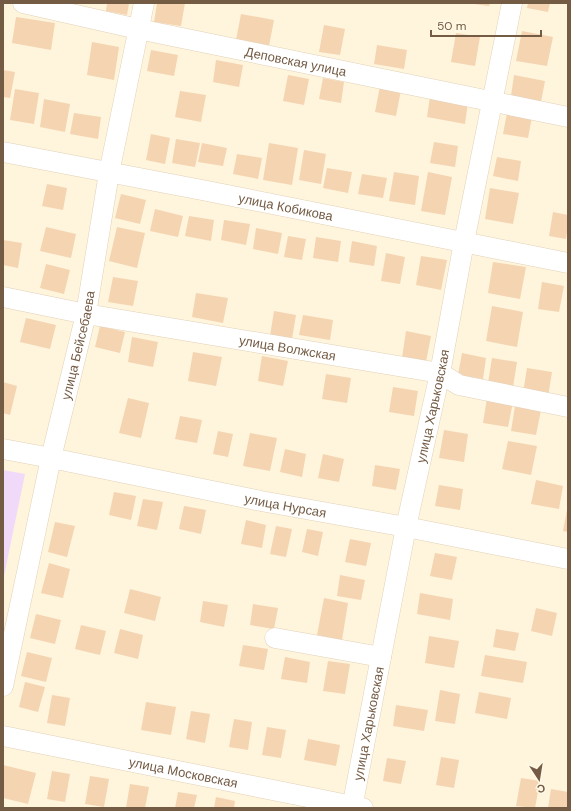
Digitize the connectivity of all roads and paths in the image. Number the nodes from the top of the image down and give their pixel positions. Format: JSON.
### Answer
{"nodes":[{"id":1,"x":23,"y":3,"type":"edge"},
{"id":2,"x":144,"y":3,"type":"edge"},
{"id":3,"x":512,"y":3,"type":"edge"},
{"id":4,"x":138,"y":29,"type":"junction"},
{"id":5,"x":492,"y":102,"type":"junction"},
{"id":6,"x":568,"y":117,"type":"edge"},
{"id":7,"x":3,"y":152,"type":"edge"},
{"id":8,"x":109,"y":173,"type":"junction"},
{"id":9,"x":464,"y":242,"type":"junction"},
{"id":10,"x":568,"y":263,"type":"edge"},
{"id":11,"x":3,"y":297,"type":"edge"},
{"id":12,"x":86,"y":314,"type":"junction"},
{"id":13,"x":440,"y":373,"type":"junction"},
{"id":14,"x":568,"y":407,"type":"edge"},
{"id":15,"x":3,"y":450,"type":"edge"},
{"id":16,"x":51,"y":458,"type":"junction"},
{"id":17,"x":406,"y":527,"type":"junction"},
{"id":18,"x":568,"y":559,"type":"edge"},
{"id":19,"x":275,"y":638,"type":"dead end"},
{"id":20,"x":381,"y":657,"type":"junction"},
{"id":21,"x":3,"y":686,"type":"edge"},
{"id":22,"x":3,"y":736,"type":"edge"},
{"id":23,"x":356,"y":807,"type":"edge"}],
"edges":[{"from":1,"to":4,"type":"street","name":"Деповская улица"},
{"from":2,"to":4,"type":"street","name":"улица Бейсебаева"},
{"from":3,"to":5,"type":"street","name":"улица Харьковская"},
{"from":4,"to":5,"type":"street","name":"Деповская улица"},
{"from":4,"to":8,"type":"street","name":"улица Бейсебаева"},
{"from":5,"to":6,"type":"street","name":"Деповская улица"},
{"from":5,"to":9,"type":"street","name":"улица Харьковская"},
{"from":7,"to":8,"type":"street","name":"улица Кобикова"},
{"from":8,"to":9,"type":"street","name":"улица Кобикова"},
{"from":8,"to":12,"type":"street","name":"улица Бейсебаева"},
{"from":9,"to":10,"type":"street","name":"улица Кобикова"},
{"from":9,"to":13,"type":"street","name":"улица Харьковская"},
{"from":11,"to":12,"type":"street","name":"улица Волжская"},
{"from":12,"to":13,"type":"street","name":"улица Волжская"},
{"from":12,"to":16,"type":"street","name":"улица Бейсебаева"},
{"from":13,"to":14,"type":"street","name":"улица Волжская"},
{"from":13,"to":17,"type":"street","name":"улица Харьковская"},
{"from":15,"to":16,"type":"street","name":"улица Нурсая"},
{"from":16,"to":17,"type":"street","name":"улица Нурсая"},
{"from":16,"to":21,"type":"street","name":"улица Бейсебаева"},
{"from":17,"to":18,"type":"street","name":"улица Нурсая"},
{"from":17,"to":20,"type":"street","name":"улица Харьковская"},
{"from":19,"to":20,"type":"street"},
{"from":20,"to":23,"type":"street","name":"улица Харьковская"},
{"from":22,"to":23,"type":"street","name":"улица Московская"}]}
